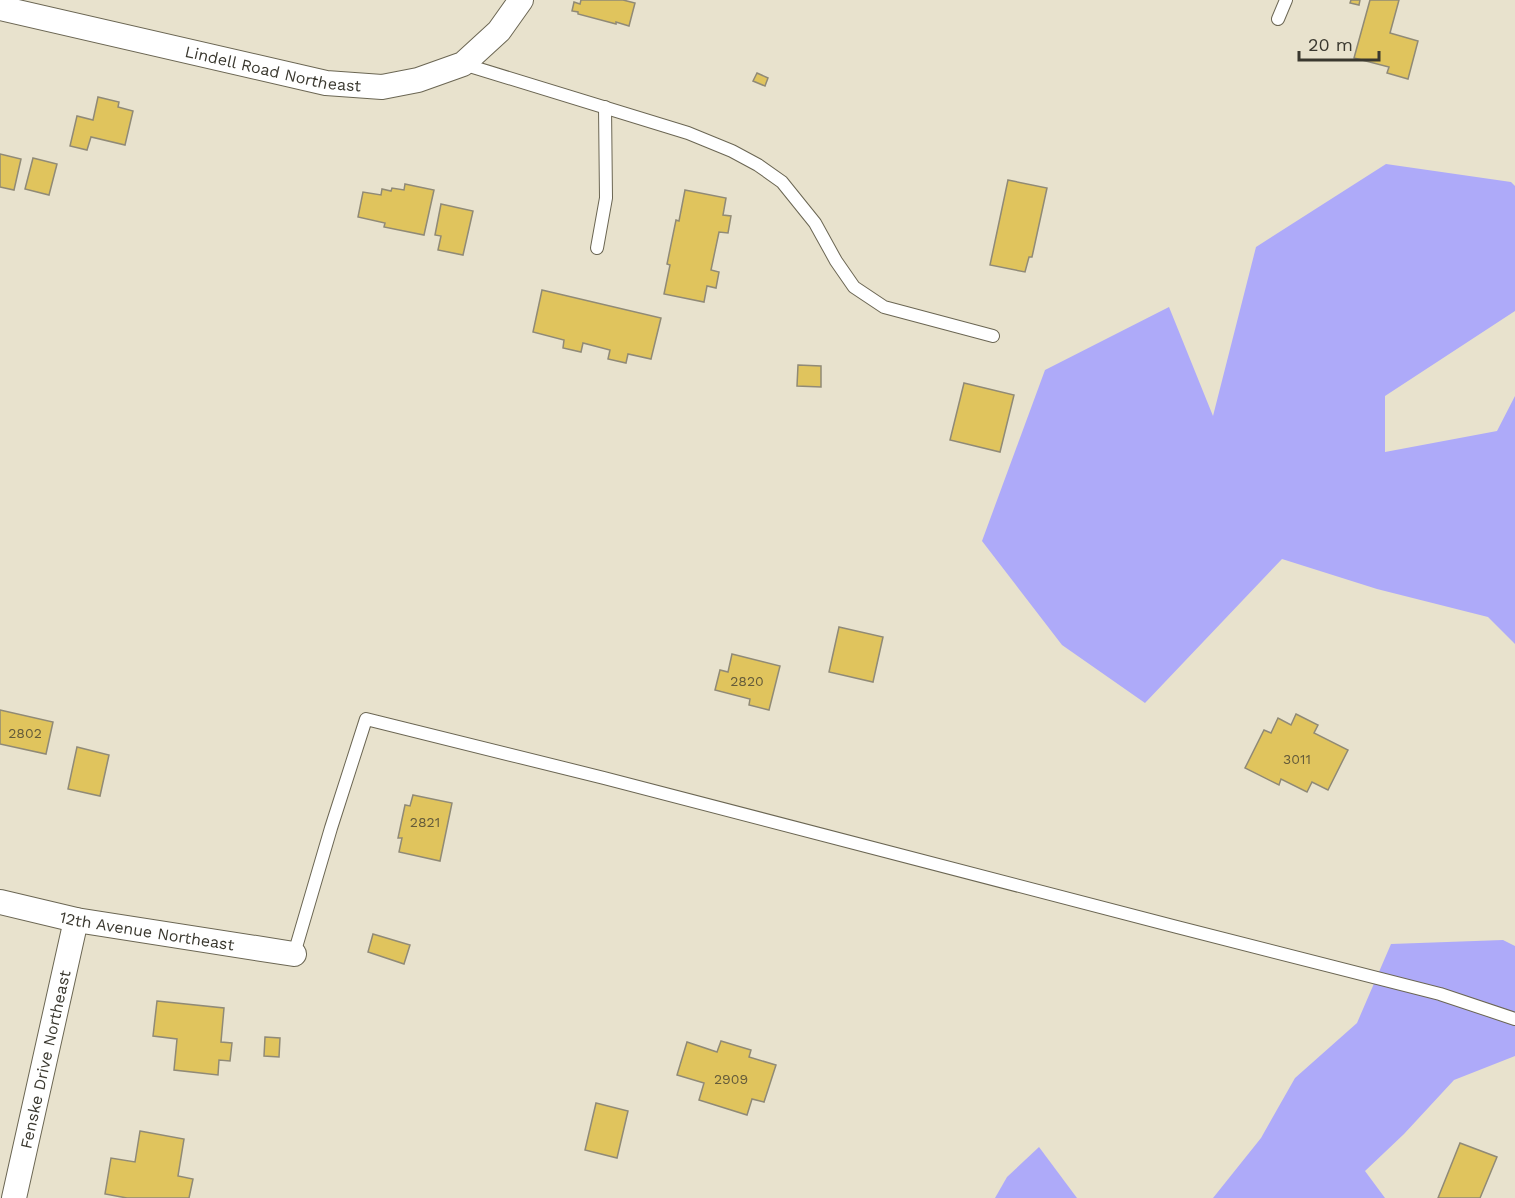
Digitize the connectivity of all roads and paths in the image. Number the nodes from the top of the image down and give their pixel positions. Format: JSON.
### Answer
{"nodes":[{"id":1,"x":521,"y":0,"type":"edge"},
{"id":2,"x":1286,"y":0,"type":"edge"},
{"id":3,"x":0,"y":8,"type":"edge"},
{"id":4,"x":1278,"y":20,"type":"dead end"},
{"id":5,"x":463,"y":64,"type":"junction"},
{"id":6,"x":605,"y":107,"type":"junction"},
{"id":7,"x":597,"y":248,"type":"dead end"},
{"id":8,"x":993,"y":336,"type":"dead end"},
{"id":9,"x":0,"y":902,"type":"edge"},
{"id":10,"x":76,"y":920,"type":"junction"},
{"id":11,"x":294,"y":954,"type":"joint"},
{"id":12,"x":1515,"y":1019,"type":"edge"},
{"id":13,"x":14,"y":1198,"type":"edge"}],
"edges":[{"from":1,"to":5,"type":"street","name":"Lindell Road Northeast"},
{"from":2,"to":4,"type":"lane"},
{"from":3,"to":5,"type":"street","name":"Lindell Road Northeast"},
{"from":5,"to":6,"type":"lane"},
{"from":6,"to":7,"type":"lane"},
{"from":6,"to":8,"type":"lane"},
{"from":9,"to":10,"type":"street","name":"12th Avenue Northeast"},
{"from":10,"to":11,"type":"street","name":"12th Avenue Northeast"},
{"from":10,"to":13,"type":"street","name":"Fenske Drive Northeast"},
{"from":11,"to":12,"type":"lane"}]}
